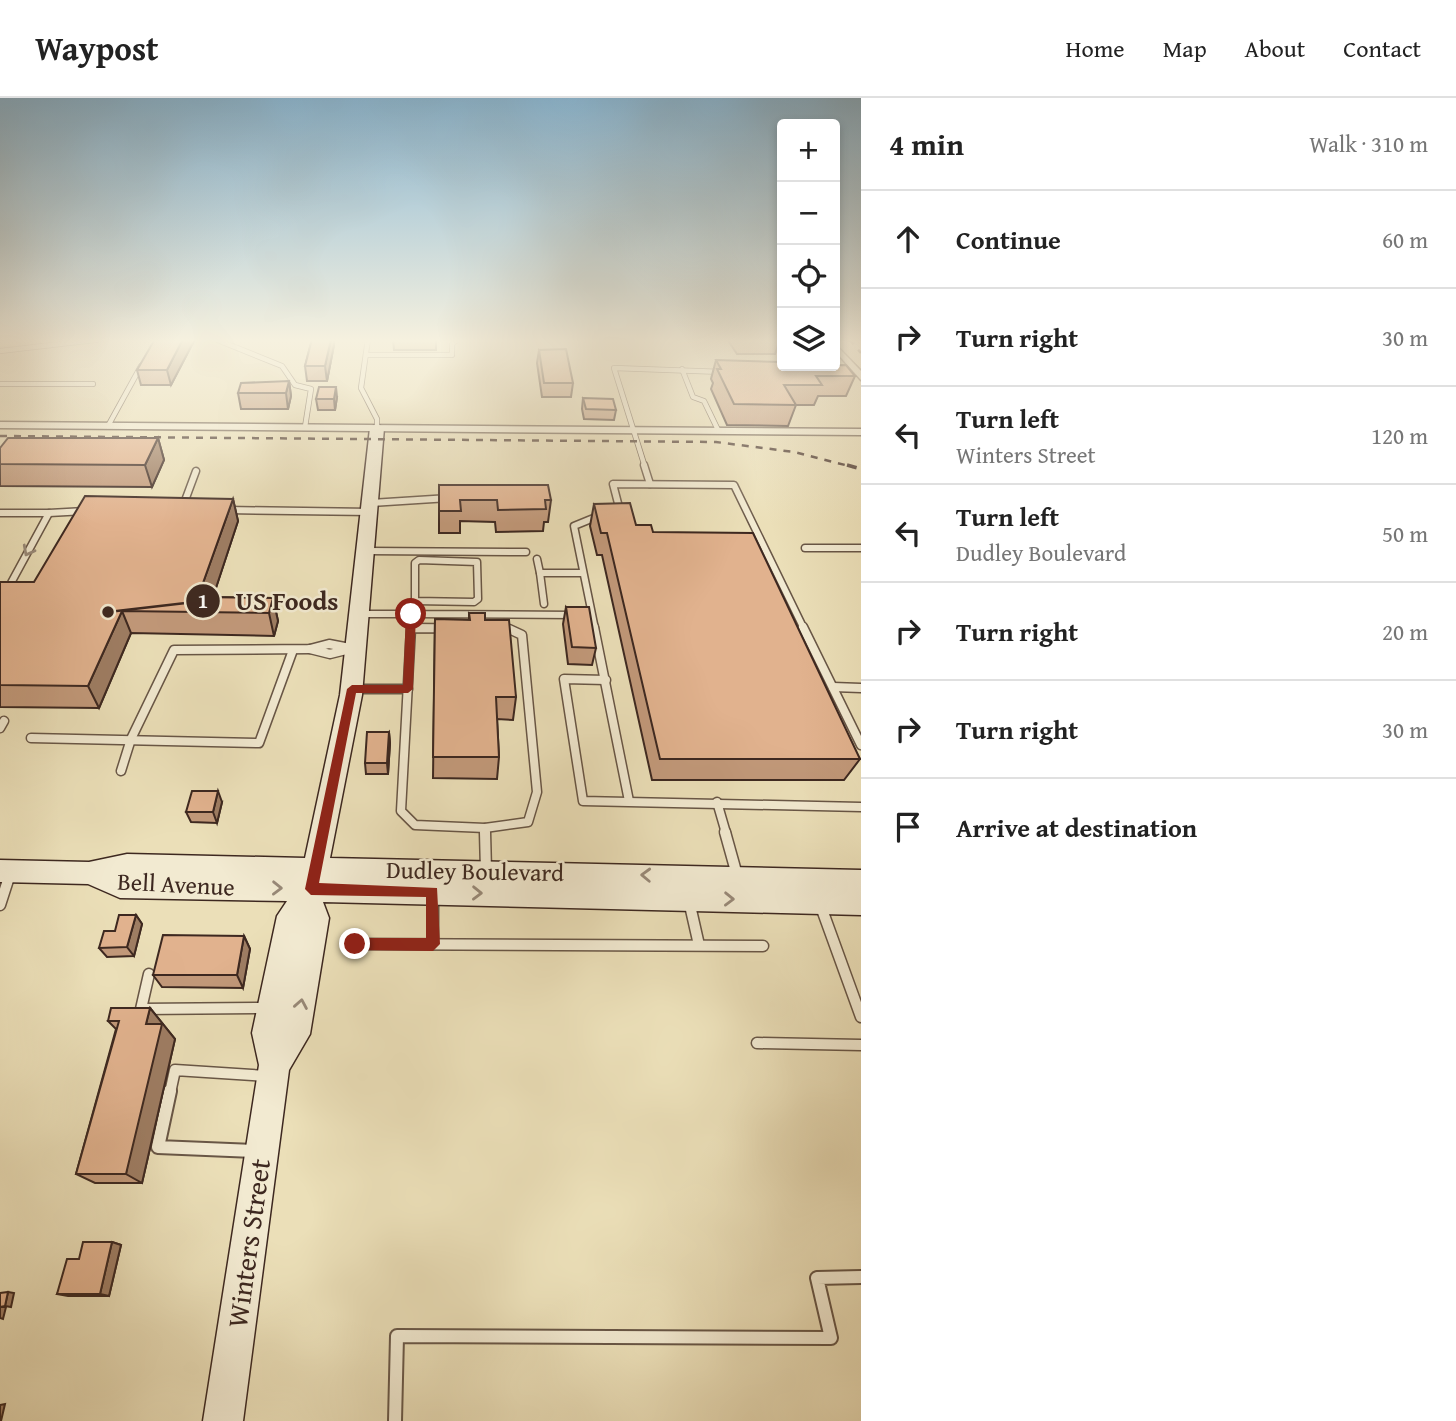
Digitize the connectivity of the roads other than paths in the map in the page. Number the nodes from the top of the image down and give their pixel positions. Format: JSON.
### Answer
{"nodes":[{"id":1,"x":121,"y":401,"type":"edge"},
{"id":2,"x":310,"y":401,"type":"edge"},
{"id":3,"x":368,"y":401,"type":"edge"},
{"id":4,"x":623,"y":401,"type":"edge"},
{"id":5,"x":703,"y":401,"type":"edge"},
{"id":6,"x":1,"y":426,"type":"edge"},
{"id":7,"x":107,"y":426,"type":"junction"},
{"id":8,"x":305,"y":427,"type":"junction"},
{"id":9,"x":377,"y":428,"type":"junction"},
{"id":10,"x":631,"y":429,"type":"junction"},
{"id":11,"x":718,"y":430,"type":"junction"},
{"id":12,"x":861,"y":432,"type":"edge"},
{"id":13,"x":196,"y":471,"type":"dead end"},
{"id":14,"x":650,"y":484,"type":"junction"},
{"id":15,"x":458,"y":498,"type":"edge"},
{"id":16,"x":371,"y":508,"type":"junction"},
{"id":17,"x":169,"y":510,"type":"edge"},
{"id":18,"x":182,"y":510,"type":"junction"},
{"id":19,"x":194,"y":510,"type":"edge"},
{"id":20,"x":216,"y":510,"type":"edge"},
{"id":21,"x":96,"y":511,"type":"edge"},
{"id":22,"x":0,"y":513,"type":"edge"},
{"id":23,"x":49,"y":513,"type":"junction"},
{"id":24,"x":805,"y":548,"type":"dead end"},
{"id":25,"x":861,"y":548,"type":"edge"},
{"id":26,"x":367,"y":551,"type":"junction"},
{"id":27,"x":526,"y":552,"type":"dead end"},
{"id":28,"x":537,"y":559,"type":"dead end"},
{"id":29,"x":540,"y":573,"type":"junction"},
{"id":30,"x":583,"y":573,"type":"junction"},
{"id":31,"x":0,"y":597,"type":"edge"},
{"id":32,"x":415,"y":601,"type":"junction"},
{"id":33,"x":544,"y":604,"type":"dead end"},
{"id":34,"x":360,"y":614,"type":"junction"},
{"id":35,"x":411,"y":614,"type":"junction"},
{"id":36,"x":592,"y":615,"type":"junction"},
{"id":37,"x":411,"y":628,"type":"junction"},
{"id":38,"x":353,"y":649,"type":"junction"},
{"id":39,"x":293,"y":650,"type":"junction"},
{"id":40,"x":606,"y":680,"type":"junction"},
{"id":41,"x":833,"y":687,"type":"junction"},
{"id":42,"x":861,"y":688,"type":"edge"},
{"id":43,"x":352,"y":689,"type":"junction"},
{"id":44,"x":408,"y":689,"type":"junction"},
{"id":45,"x":31,"y":738,"type":"dead end"},
{"id":46,"x":131,"y":739,"type":"junction"},
{"id":47,"x":861,"y":745,"type":"edge"},
{"id":48,"x":121,"y":771,"type":"dead end"},
{"id":49,"x":629,"y":801,"type":"junction"},
{"id":50,"x":717,"y":802,"type":"junction"},
{"id":51,"x":861,"y":807,"type":"edge"},
{"id":52,"x":485,"y":828,"type":"junction"},
{"id":53,"x":5,"y":871,"type":"edge"},
{"id":54,"x":486,"y":871,"type":"junction"},
{"id":55,"x":738,"y":877,"type":"junction"},
{"id":56,"x":861,"y":881,"type":"edge"},
{"id":57,"x":312,"y":885,"type":"junction"},
{"id":58,"x":433,"y":892,"type":"junction"},
{"id":59,"x":688,"y":898,"type":"junction"},
{"id":60,"x":819,"y":902,"type":"junction"},
{"id":61,"x":861,"y":903,"type":"edge"},
{"id":62,"x":0,"y":905,"type":"edge"},
{"id":63,"x":355,"y":944,"type":"dead end"},
{"id":64,"x":433,"y":944,"type":"junction"},
{"id":65,"x":699,"y":945,"type":"junction"},
{"id":66,"x":764,"y":946,"type":"dead end"},
{"id":67,"x":149,"y":974,"type":"dead end"},
{"id":68,"x":272,"y":1008,"type":"junction"},
{"id":69,"x":861,"y":1017,"type":"edge"},
{"id":70,"x":757,"y":1043,"type":"dead end"},
{"id":71,"x":861,"y":1045,"type":"edge"},
{"id":72,"x":273,"y":1071,"type":"junction"},
{"id":73,"x":261,"y":1152,"type":"junction"},
{"id":74,"x":861,"y":1277,"type":"edge"},
{"id":75,"x":223,"y":1421,"type":"edge"},
{"id":76,"x":395,"y":1421,"type":"edge"}],
"edges":[{"from":1,"to":7,"type":"lane"},
{"from":2,"to":8,"type":"lane"},
{"from":3,"to":9,"type":"lane"},
{"from":4,"to":10,"type":"lane"},
{"from":5,"to":11,"type":"lane"},
{"from":6,"to":7,"type":"street"},
{"from":7,"to":8,"type":"street"},
{"from":8,"to":9,"type":"street"},
{"from":9,"to":10,"type":"street"},
{"from":9,"to":16,"type":"main road","name":"Winters Street"},
{"from":10,"to":11,"type":"street"},
{"from":10,"to":14,"type":"lane"},
{"from":11,"to":12,"type":"street"},
{"from":13,"to":18,"type":"lane"},
{"from":14,"to":30,"type":"lane"},
{"from":14,"to":41,"type":"lane"},
{"from":15,"to":16,"type":"lane"},
{"from":16,"to":20,"type":"lane"},
{"from":16,"to":26,"type":"main road","name":"Winters Street"},
{"from":17,"to":18,"type":"lane"},
{"from":18,"to":19,"type":"lane"},
{"from":21,"to":23,"type":"lane"},
{"from":22,"to":23,"type":"lane"},
{"from":23,"to":31,"type":"lane","one_way":true},
{"from":24,"to":25,"type":"lane"},
{"from":26,"to":27,"type":"lane"},
{"from":26,"to":34,"type":"main road","name":"Winters Street"},
{"from":28,"to":29,"type":"lane"},
{"from":29,"to":30,"type":"lane"},
{"from":29,"to":33,"type":"lane"},
{"from":30,"to":36,"type":"lane"},
{"from":32,"to":32,"type":"lane"},
{"from":32,"to":35,"type":"lane"},
{"from":34,"to":35,"type":"lane"},
{"from":34,"to":38,"type":"main road","name":"Winters Street"},
{"from":35,"to":36,"type":"lane"},
{"from":35,"to":37,"type":"lane"},
{"from":36,"to":40,"type":"lane"},
{"from":37,"to":44,"type":"lane"},
{"from":37,"to":52,"type":"lane"},
{"from":38,"to":39,"type":"lane"},
{"from":38,"to":43,"type":"main road","name":"Winters Street"},
{"from":39,"to":46,"type":"lane"},
{"from":39,"to":46,"type":"lane"},
{"from":40,"to":49,"type":"lane"},
{"from":40,"to":49,"type":"lane"},
{"from":41,"to":42,"type":"lane"},
{"from":41,"to":47,"type":"lane"},
{"from":43,"to":44,"type":"lane"},
{"from":43,"to":57,"type":"main road","name":"Winters Street"},
{"from":44,"to":52,"type":"lane"},
{"from":45,"to":46,"type":"lane"},
{"from":46,"to":48,"type":"lane"},
{"from":49,"to":50,"type":"lane"},
{"from":50,"to":51,"type":"lane"},
{"from":50,"to":55,"type":"lane"},
{"from":52,"to":54,"type":"lane"},
{"from":53,"to":57,"type":"main road","name":"Bell Avenue"},
{"from":53,"to":62,"type":"lane"},
{"from":55,"to":54,"type":"main road","name":"Dudley Boulevard","one_way":true},
{"from":54,"to":57,"type":"main road","name":"Dudley Boulevard"},
{"from":55,"to":56,"type":"main road","name":"Dudley Boulevard"},
{"from":57,"to":58,"type":"main road","name":"Dudley Boulevard"},
{"from":57,"to":68,"type":"main road","name":"Winters Street"},
{"from":72,"to":57,"type":"main road","name":"Winters Street","one_way":true},
{"from":58,"to":59,"type":"main road","name":"Dudley Boulevard","one_way":true},
{"from":58,"to":64,"type":"lane"},
{"from":59,"to":60,"type":"main road","name":"Dudley Boulevard","one_way":true},
{"from":59,"to":65,"type":"lane"},
{"from":60,"to":61,"type":"main road","name":"Dudley Boulevard"},
{"from":60,"to":69,"type":"lane"},
{"from":63,"to":64,"type":"lane"},
{"from":64,"to":65,"type":"lane"},
{"from":65,"to":66,"type":"lane"},
{"from":67,"to":68,"type":"lane"},
{"from":68,"to":72,"type":"main road","name":"Winters Street"},
{"from":70,"to":71,"type":"lane"},
{"from":72,"to":73,"type":"main road","name":"Winters Street"},
{"from":72,"to":73,"type":"lane"},
{"from":73,"to":75,"type":"main road","name":"Winters Street"},
{"from":74,"to":76,"type":"lane"}]}
